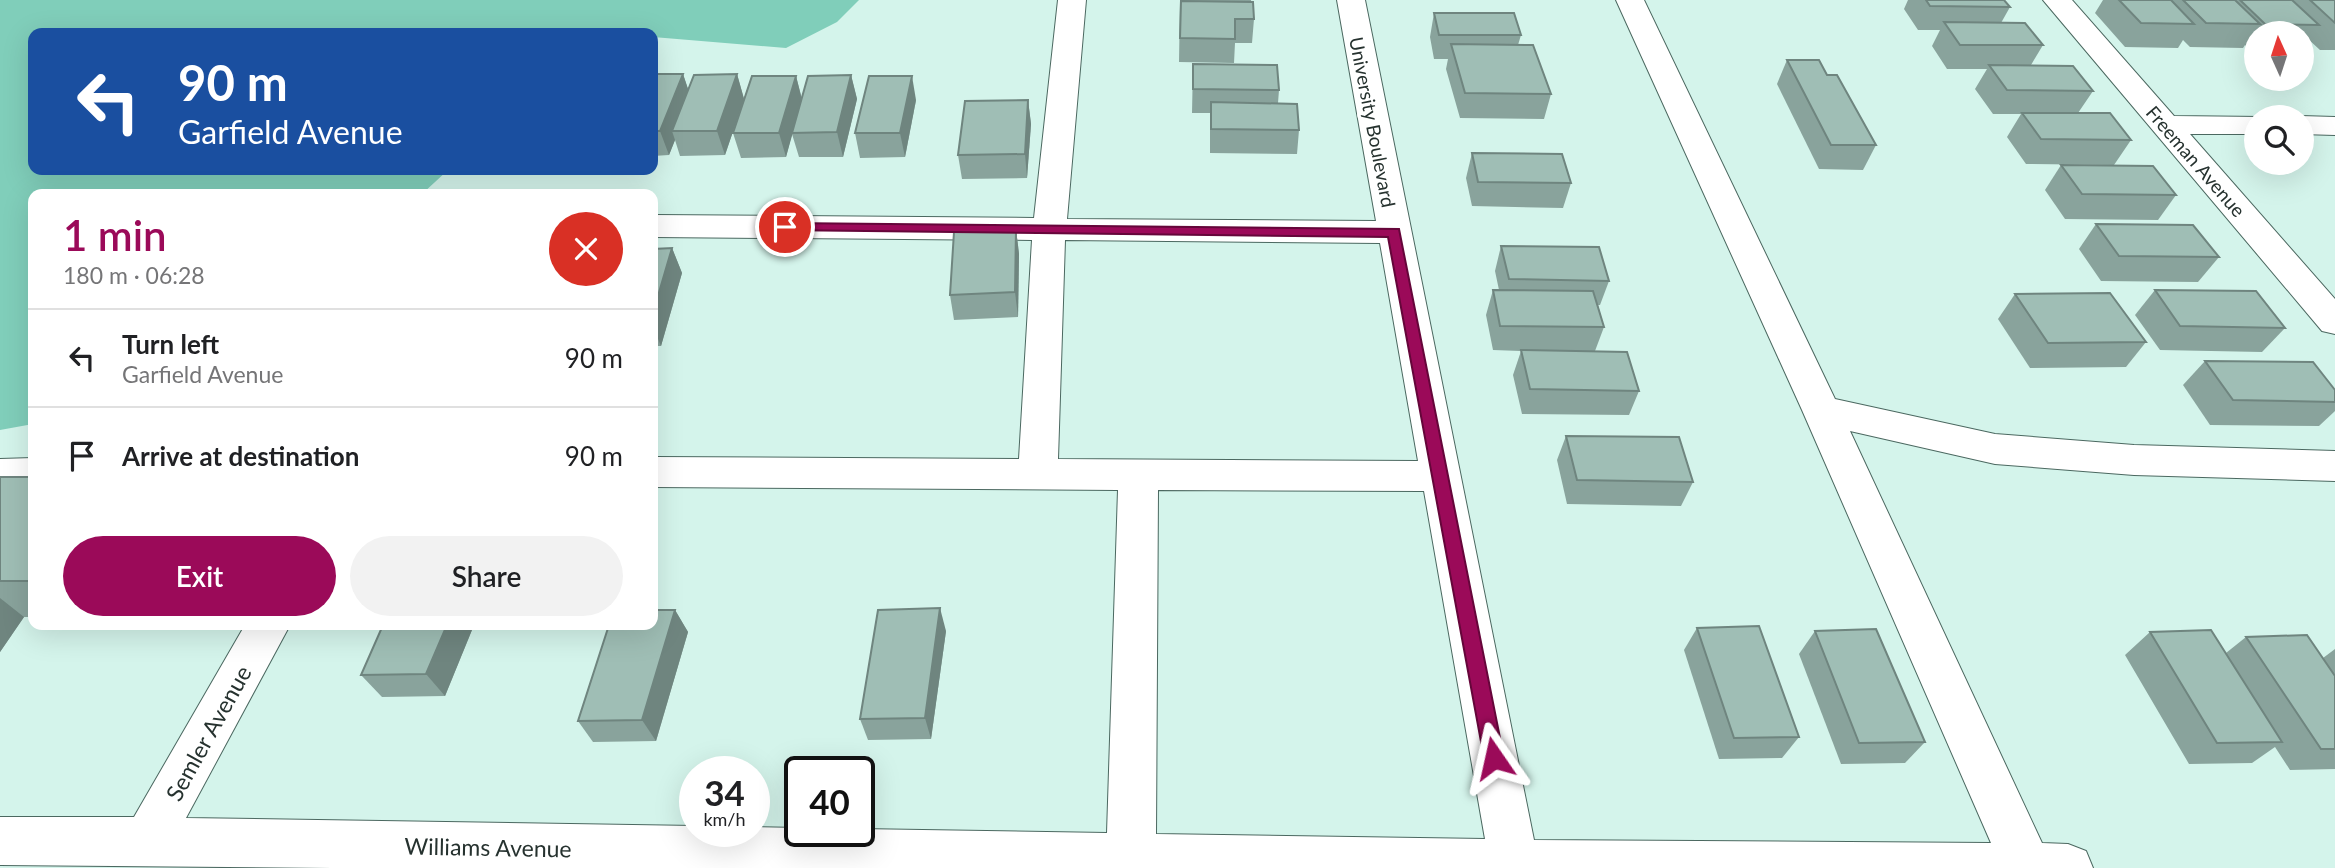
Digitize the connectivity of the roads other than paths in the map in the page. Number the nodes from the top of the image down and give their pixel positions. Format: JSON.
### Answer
{"nodes":[{"id":1,"x":1072,"y":0,"type":"edge"},
{"id":2,"x":1351,"y":0,"type":"edge"},
{"id":3,"x":1630,"y":0,"type":"edge"},
{"id":4,"x":2057,"y":0,"type":"edge"},
{"id":5,"x":2164,"y":124,"type":"junction"},
{"id":6,"x":2244,"y":125,"type":"edge"},
{"id":7,"x":2314,"y":125,"type":"edge"},
{"id":8,"x":2335,"y":126,"type":"edge"},
{"id":9,"x":658,"y":226,"type":"edge"},
{"id":10,"x":1049,"y":230,"type":"junction"},
{"id":11,"x":1394,"y":232,"type":"junction"},
{"id":12,"x":2335,"y":322,"type":"edge"},
{"id":13,"x":1821,"y":410,"type":"junction"},
{"id":14,"x":2335,"y":466,"type":"edge"},
{"id":15,"x":658,"y":472,"type":"edge"},
{"id":16,"x":28,"y":473,"type":"edge"},
{"id":17,"x":0,"y":474,"type":"edge"},
{"id":18,"x":1038,"y":474,"type":"junction"},
{"id":19,"x":1138,"y":474,"type":"junction"},
{"id":20,"x":1440,"y":476,"type":"junction"},
{"id":21,"x":265,"y":630,"type":"edge"},
{"id":22,"x":0,"y":841,"type":"edge"},
{"id":23,"x":147,"y":841,"type":"junction"},
{"id":24,"x":1131,"y":857,"type":"junction"},
{"id":25,"x":1514,"y":864,"type":"junction"},
{"id":26,"x":1876,"y":867,"type":"edge"},
{"id":27,"x":2026,"y":867,"type":"edge"},
{"id":28,"x":2068,"y":868,"type":"edge"}],
"edges":[{"from":1,"to":10,"type":"street"},
{"from":2,"to":11,"type":"street","name":"University Boulevard"},
{"from":3,"to":13,"type":"street"},
{"from":4,"to":5,"type":"street","name":"Freeman Avenue"},
{"from":5,"to":6,"type":"street"},
{"from":5,"to":12,"type":"street","name":"Freeman Avenue"},
{"from":7,"to":8,"type":"street"},
{"from":9,"to":10,"type":"street"},
{"from":10,"to":11,"type":"street"},
{"from":10,"to":18,"type":"street"},
{"from":11,"to":20,"type":"street","name":"University Boulevard"},
{"from":13,"to":14,"type":"street"},
{"from":13,"to":27,"type":"street"},
{"from":15,"to":18,"type":"street"},
{"from":16,"to":17,"type":"street"},
{"from":18,"to":19,"type":"street"},
{"from":19,"to":20,"type":"street"},
{"from":19,"to":24,"type":"street"},
{"from":20,"to":25,"type":"street","name":"University Boulevard"},
{"from":21,"to":23,"type":"street","name":"Semler Avenue"},
{"from":22,"to":23,"type":"street","name":"Williams Avenue"},
{"from":23,"to":24,"type":"street","name":"Williams Avenue"},
{"from":24,"to":25,"type":"street","name":"Williams Avenue"},
{"from":25,"to":26,"type":"street","name":"Williams Avenue"},
{"from":26,"to":27,"type":"street","name":"Williams Avenue"},
{"from":27,"to":28,"type":"street","name":"Williams Avenue"}]}
